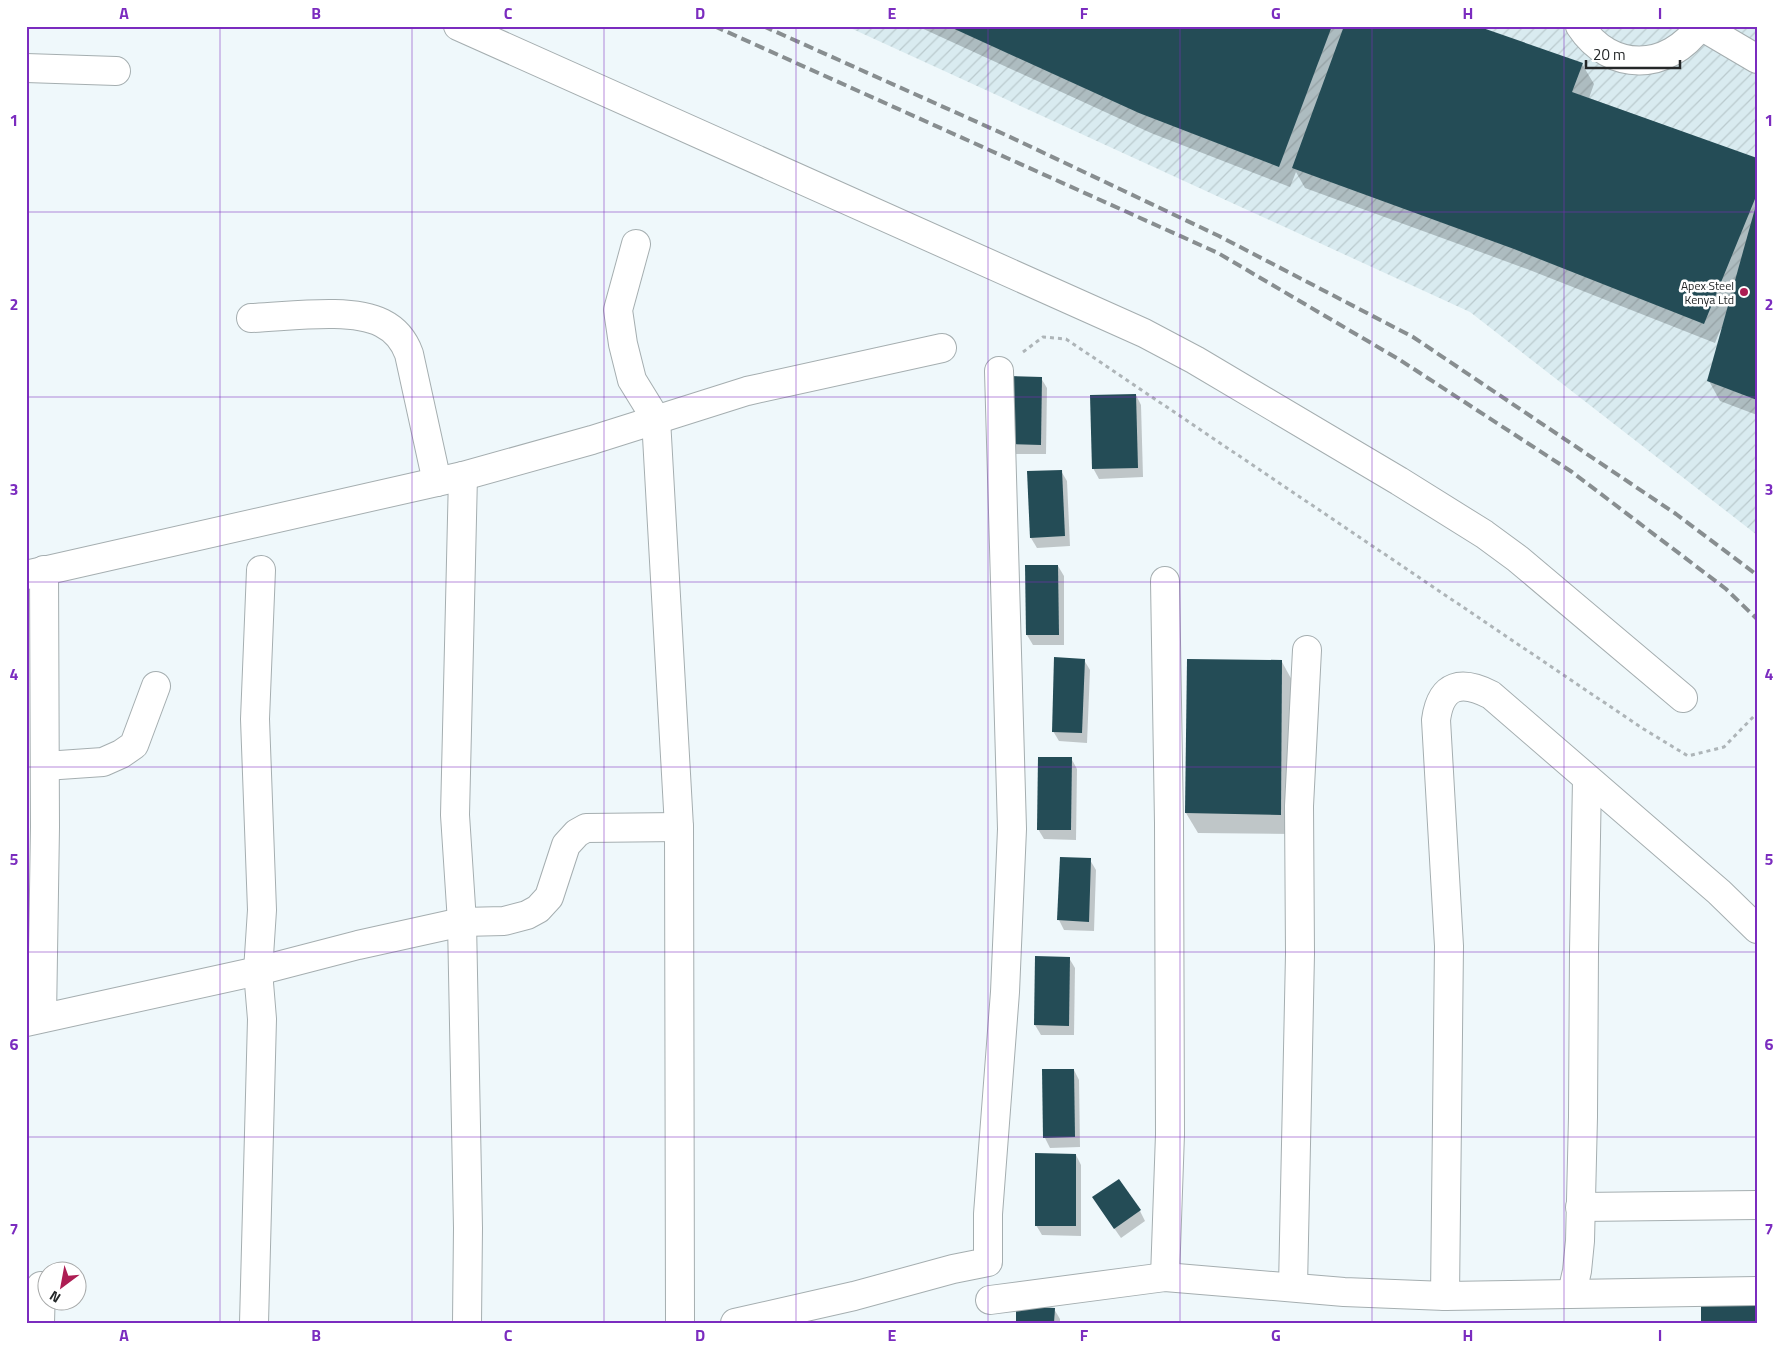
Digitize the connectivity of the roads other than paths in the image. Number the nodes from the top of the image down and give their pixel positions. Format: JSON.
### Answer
{"nodes":[{"id":1,"x":458,"y":26,"type":"edge"},
{"id":2,"x":1580,"y":26,"type":"edge"},
{"id":3,"x":1701,"y":26,"type":"edge"},
{"id":4,"x":1757,"y":59,"type":"edge"},
{"id":5,"x":26,"y":68,"type":"edge"},
{"id":6,"x":116,"y":71,"type":"dead end"},
{"id":7,"x":636,"y":244,"type":"dead end"},
{"id":8,"x":252,"y":318,"type":"dead end"},
{"id":9,"x":942,"y":348,"type":"dead end"},
{"id":10,"x":999,"y":371,"type":"road end"},
{"id":11,"x":656,"y":419,"type":"junction"},
{"id":12,"x":462,"y":476,"type":"junction"},
{"id":13,"x":436,"y":482,"type":"junction"},
{"id":14,"x":261,"y":570,"type":"dead end"},
{"id":15,"x":35,"y":572,"type":"edge"},
{"id":16,"x":1164,"y":581,"type":"dead end"},
{"id":17,"x":1306,"y":650,"type":"dead end"},
{"id":18,"x":156,"y":686,"type":"dead end"},
{"id":19,"x":1683,"y":698,"type":"dead end"},
{"id":20,"x":45,"y":766,"type":"junction"},
{"id":21,"x":1588,"y":778,"type":"junction"},
{"id":22,"x":679,"y":827,"type":"junction"},
{"id":23,"x":462,"y":922,"type":"junction"},
{"id":24,"x":1757,"y":929,"type":"edge"},
{"id":25,"x":258,"y":971,"type":"junction"},
{"id":26,"x":34,"y":1020,"type":"edge"},
{"id":27,"x":1757,"y":1205,"type":"edge"},
{"id":28,"x":1580,"y":1207,"type":"junction"},
{"id":29,"x":988,"y":1262,"type":"junction"},
{"id":30,"x":1165,"y":1277,"type":"junction"},
{"id":31,"x":1293,"y":1287,"type":"junction"},
{"id":32,"x":1757,"y":1291,"type":"edge"},
{"id":33,"x":1572,"y":1293,"type":"junction"},
{"id":34,"x":1445,"y":1296,"type":"junction"},
{"id":35,"x":989,"y":1311,"type":"edge"},
{"id":36,"x":254,"y":1323,"type":"edge"},
{"id":37,"x":467,"y":1323,"type":"edge"},
{"id":38,"x":680,"y":1323,"type":"edge"},
{"id":39,"x":735,"y":1323,"type":"edge"}],
"edges":[{"from":1,"to":19,"type":"street"},
{"from":2,"to":3,"type":"street"},
{"from":3,"to":4,"type":"street"},
{"from":5,"to":6,"type":"street"},
{"from":7,"to":11,"type":"street"},
{"from":8,"to":13,"type":"street"},
{"from":9,"to":11,"type":"street"},
{"from":10,"to":29,"type":"street"},
{"from":11,"to":12,"type":"street"},
{"from":11,"to":22,"type":"street"},
{"from":12,"to":13,"type":"street"},
{"from":12,"to":23,"type":"street"},
{"from":13,"to":15,"type":"street"},
{"from":14,"to":25,"type":"street"},
{"from":15,"to":20,"type":"street"},
{"from":16,"to":30,"type":"street"},
{"from":17,"to":31,"type":"street"},
{"from":18,"to":20,"type":"street"},
{"from":20,"to":26,"type":"street"},
{"from":21,"to":24,"type":"street"},
{"from":21,"to":28,"type":"street"},
{"from":21,"to":34,"type":"street"},
{"from":22,"to":23,"type":"street"},
{"from":22,"to":38,"type":"street"},
{"from":23,"to":25,"type":"street"},
{"from":23,"to":37,"type":"street"},
{"from":25,"to":26,"type":"street"},
{"from":25,"to":36,"type":"street"},
{"from":27,"to":28,"type":"street"},
{"from":28,"to":33,"type":"street"},
{"from":29,"to":35,"type":"street"},
{"from":29,"to":39,"type":"street"},
{"from":30,"to":31,"type":"street"},
{"from":30,"to":35,"type":"street"},
{"from":31,"to":34,"type":"street"},
{"from":32,"to":33,"type":"street"},
{"from":33,"to":34,"type":"street"}]}
